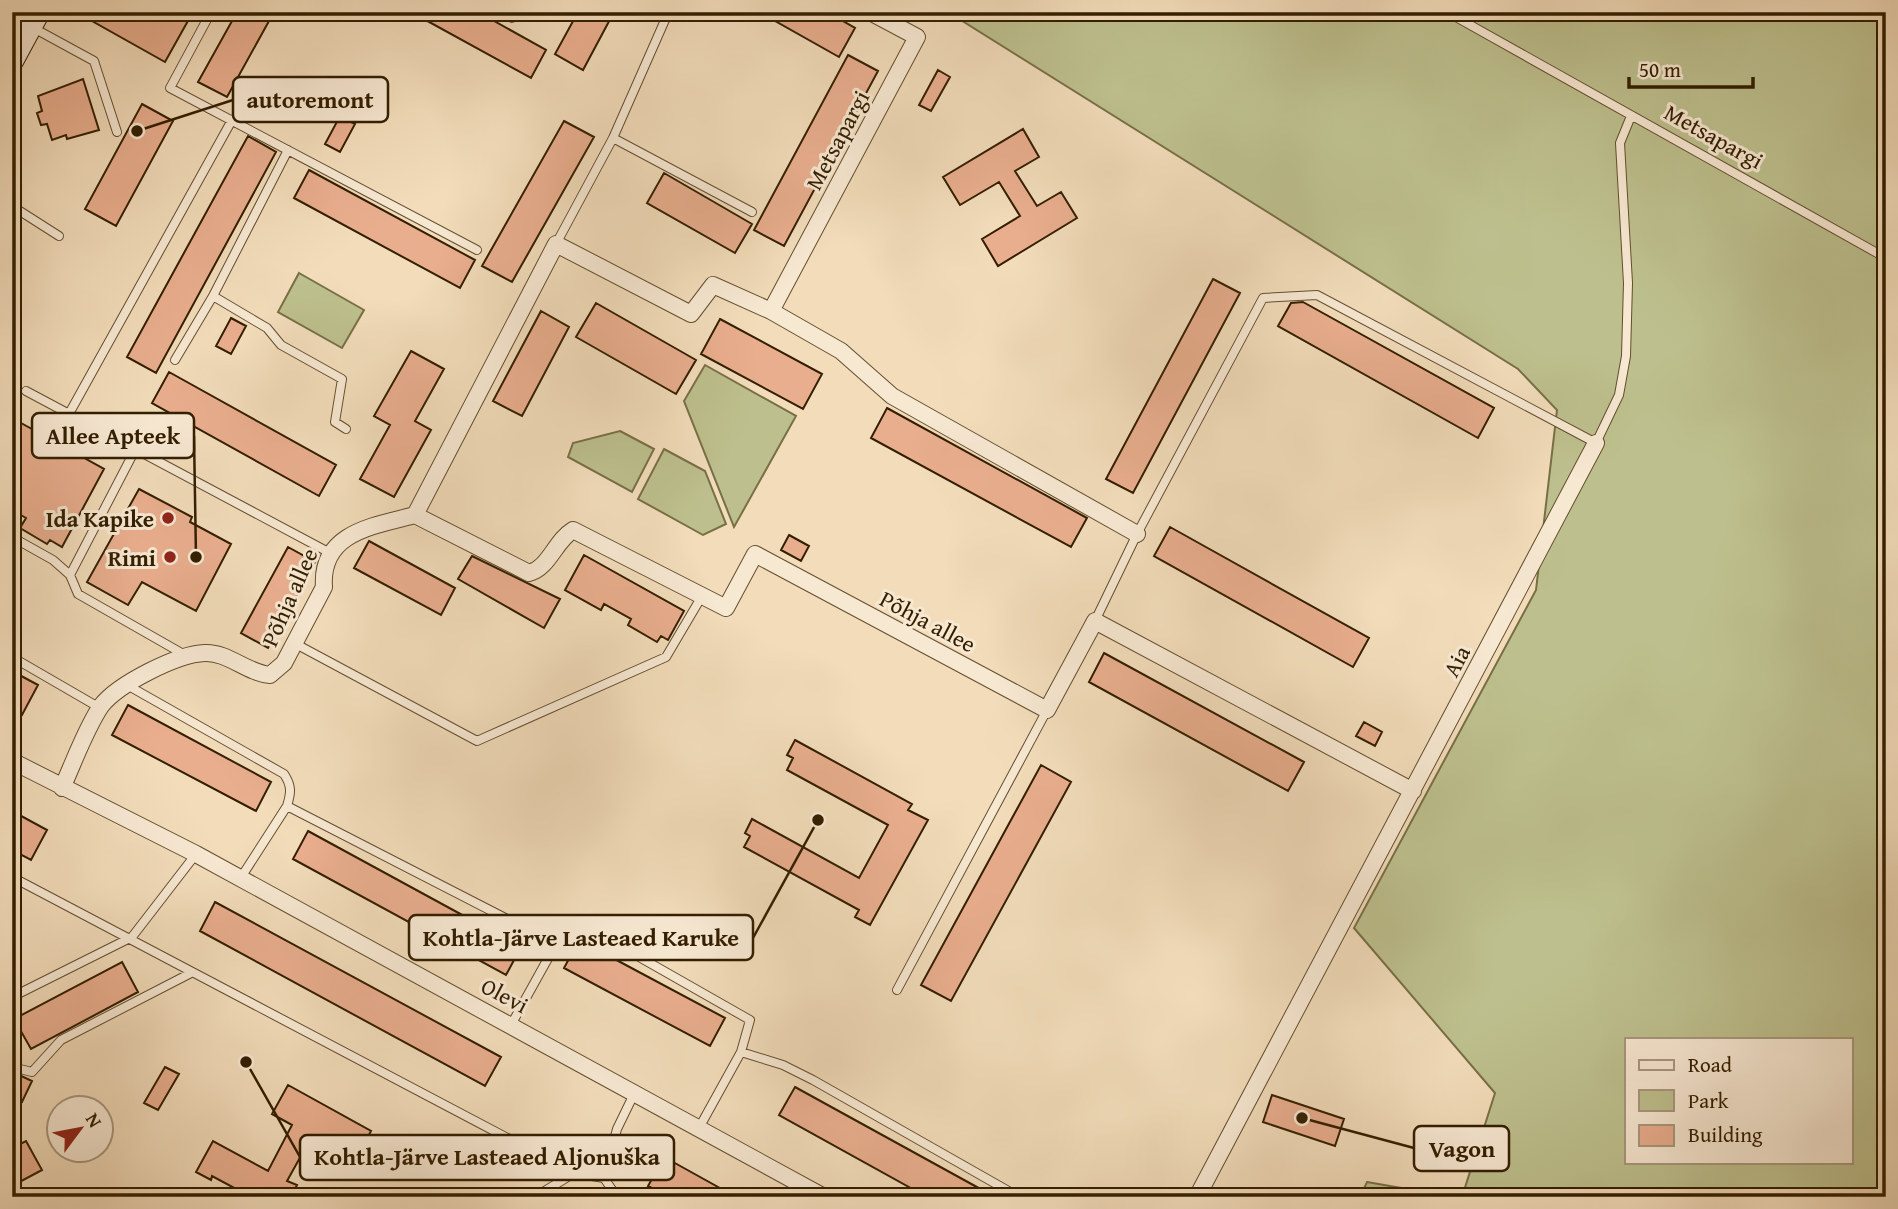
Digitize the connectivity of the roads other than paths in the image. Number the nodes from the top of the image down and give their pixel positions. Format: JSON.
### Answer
{"nodes":[{"id":1,"x":211,"y":12,"type":"edge"},
{"id":2,"x":502,"y":12,"type":"edge"},
{"id":3,"x":515,"y":12,"type":"edge"},
{"id":4,"x":658,"y":12,"type":"edge"},
{"id":5,"x":870,"y":12,"type":"edge"},
{"id":6,"x":1447,"y":12,"type":"edge"},
{"id":7,"x":24,"y":20,"type":"edge"},
{"id":8,"x":12,"y":60,"type":"edge"},
{"id":9,"x":1631,"y":116,"type":"junction"},
{"id":10,"x":232,"y":120,"type":"junction"},
{"id":11,"x":117,"y":132,"type":"dead end"},
{"id":12,"x":613,"y":138,"type":"junction"},
{"id":13,"x":288,"y":150,"type":"junction"},
{"id":14,"x":12,"y":206,"type":"edge"},
{"id":15,"x":752,"y":212,"type":"dead end"},
{"id":16,"x":59,"y":236,"type":"dead end"},
{"id":17,"x":556,"y":244,"type":"junction"},
{"id":18,"x":477,"y":250,"type":"dead end"},
{"id":19,"x":1886,"y":258,"type":"edge"},
{"id":20,"x":212,"y":296,"type":"junction"},
{"id":21,"x":771,"y":311,"type":"junction"},
{"id":22,"x":175,"y":360,"type":"dead end"},
{"id":23,"x":26,"y":391,"type":"dead end"},
{"id":24,"x":70,"y":412,"type":"junction"},
{"id":25,"x":346,"y":429,"type":"dead end"},
{"id":26,"x":1596,"y":443,"type":"junction"},
{"id":27,"x":136,"y":448,"type":"junction"},
{"id":28,"x":415,"y":515,"type":"junction"},
{"id":29,"x":1137,"y":534,"type":"junction"},
{"id":30,"x":12,"y":537,"type":"edge"},
{"id":31,"x":332,"y":554,"type":"junction"},
{"id":32,"x":70,"y":575,"type":"junction"},
{"id":33,"x":702,"y":596,"type":"junction"},
{"id":34,"x":1094,"y":621,"type":"junction"},
{"id":35,"x":294,"y":643,"type":"junction"},
{"id":36,"x":187,"y":656,"type":"junction"},
{"id":37,"x":12,"y":657,"type":"edge"},
{"id":38,"x":127,"y":685,"type":"junction"},
{"id":39,"x":100,"y":708,"type":"junction"},
{"id":40,"x":1047,"y":710,"type":"junction"},
{"id":41,"x":12,"y":761,"type":"edge"},
{"id":42,"x":62,"y":788,"type":"junction"},
{"id":43,"x":1413,"y":791,"type":"junction"},
{"id":44,"x":287,"y":806,"type":"junction"},
{"id":45,"x":196,"y":854,"type":"junction"},
{"id":46,"x":12,"y":877,"type":"edge"},
{"id":47,"x":240,"y":879,"type":"junction"},
{"id":48,"x":132,"y":937,"type":"junction"},
{"id":49,"x":556,"y":944,"type":"junction"},
{"id":50,"x":191,"y":973,"type":"junction"},
{"id":51,"x":897,"y":990,"type":"dead end"},
{"id":52,"x":12,"y":997,"type":"edge"},
{"id":53,"x":511,"y":1025,"type":"junction"},
{"id":54,"x":741,"y":1052,"type":"junction"},
{"id":55,"x":12,"y":1067,"type":"edge"},
{"id":56,"x":635,"y":1093,"type":"junction"},
{"id":57,"x":699,"y":1128,"type":"junction"},
{"id":58,"x":574,"y":1173,"type":"junction"},
{"id":59,"x":604,"y":1178,"type":"junction"},
{"id":60,"x":535,"y":1197,"type":"edge"},
{"id":61,"x":617,"y":1197,"type":"edge"},
{"id":62,"x":824,"y":1197,"type":"edge"},
{"id":63,"x":1019,"y":1197,"type":"edge"},
{"id":64,"x":1197,"y":1197,"type":"edge"}],
"edges":[{"from":1,"to":10,"type":"lane"},
{"from":2,"to":3,"type":"lane"},
{"from":4,"to":12,"type":"lane"},
{"from":5,"to":21,"type":"street","name":"Metsapargi"},
{"from":6,"to":9,"type":"lane","name":"Metsapargi"},
{"from":7,"to":8,"type":"main road"},
{"from":7,"to":11,"type":"lane"},
{"from":9,"to":19,"type":"lane","name":"Metsapargi"},
{"from":9,"to":26,"type":"lane","name":"Aia"},
{"from":10,"to":13,"type":"lane"},
{"from":10,"to":24,"type":"lane"},
{"from":12,"to":15,"type":"lane"},
{"from":12,"to":17,"type":"lane"},
{"from":13,"to":18,"type":"lane"},
{"from":13,"to":20,"type":"lane"},
{"from":14,"to":16,"type":"lane"},
{"from":17,"to":21,"type":"street"},
{"from":17,"to":28,"type":"street"},
{"from":20,"to":22,"type":"lane"},
{"from":20,"to":25,"type":"lane"},
{"from":21,"to":29,"type":"street"},
{"from":23,"to":24,"type":"lane"},
{"from":24,"to":27,"type":"lane"},
{"from":26,"to":29,"type":"lane"},
{"from":26,"to":43,"type":"street","name":"Aia"},
{"from":27,"to":31,"type":"lane"},
{"from":27,"to":32,"type":"lane"},
{"from":28,"to":31,"type":"street","name":"Põhja allee"},
{"from":28,"to":33,"type":"street","name":"Põhja allee"},
{"from":29,"to":34,"type":"lane"},
{"from":30,"to":32,"type":"lane"},
{"from":31,"to":35,"type":"street","name":"Põhja allee"},
{"from":32,"to":36,"type":"lane"},
{"from":33,"to":35,"type":"lane"},
{"from":33,"to":40,"type":"street","name":"Põhja allee"},
{"from":34,"to":40,"type":"street"},
{"from":34,"to":43,"type":"street"},
{"from":35,"to":36,"type":"street","name":"Põhja allee"},
{"from":36,"to":38,"type":"street","name":"Põhja allee"},
{"from":37,"to":39,"type":"lane"},
{"from":38,"to":39,"type":"street","name":"Põhja allee"},
{"from":38,"to":44,"type":"lane"},
{"from":39,"to":42,"type":"street","name":"Põhja allee"},
{"from":40,"to":51,"type":"lane"},
{"from":41,"to":42,"type":"street","name":"Olevi"},
{"from":42,"to":45,"type":"street","name":"Olevi"},
{"from":43,"to":64,"type":"street","name":"Aia"},
{"from":44,"to":47,"type":"lane"},
{"from":44,"to":49,"type":"lane"},
{"from":45,"to":47,"type":"street","name":"Olevi"},
{"from":45,"to":48,"type":"lane"},
{"from":46,"to":48,"type":"lane"},
{"from":47,"to":53,"type":"street","name":"Olevi"},
{"from":48,"to":50,"type":"lane"},
{"from":48,"to":52,"type":"lane"},
{"from":49,"to":53,"type":"lane"},
{"from":49,"to":54,"type":"lane"},
{"from":50,"to":55,"type":"lane"},
{"from":50,"to":58,"type":"lane"},
{"from":53,"to":56,"type":"street","name":"Olevi"},
{"from":54,"to":57,"type":"lane"},
{"from":54,"to":63,"type":"lane"},
{"from":56,"to":57,"type":"street","name":"Olevi"},
{"from":56,"to":59,"type":"lane"},
{"from":57,"to":62,"type":"street","name":"Olevi"},
{"from":58,"to":59,"type":"lane"},
{"from":58,"to":60,"type":"lane"},
{"from":59,"to":61,"type":"lane"}]}
